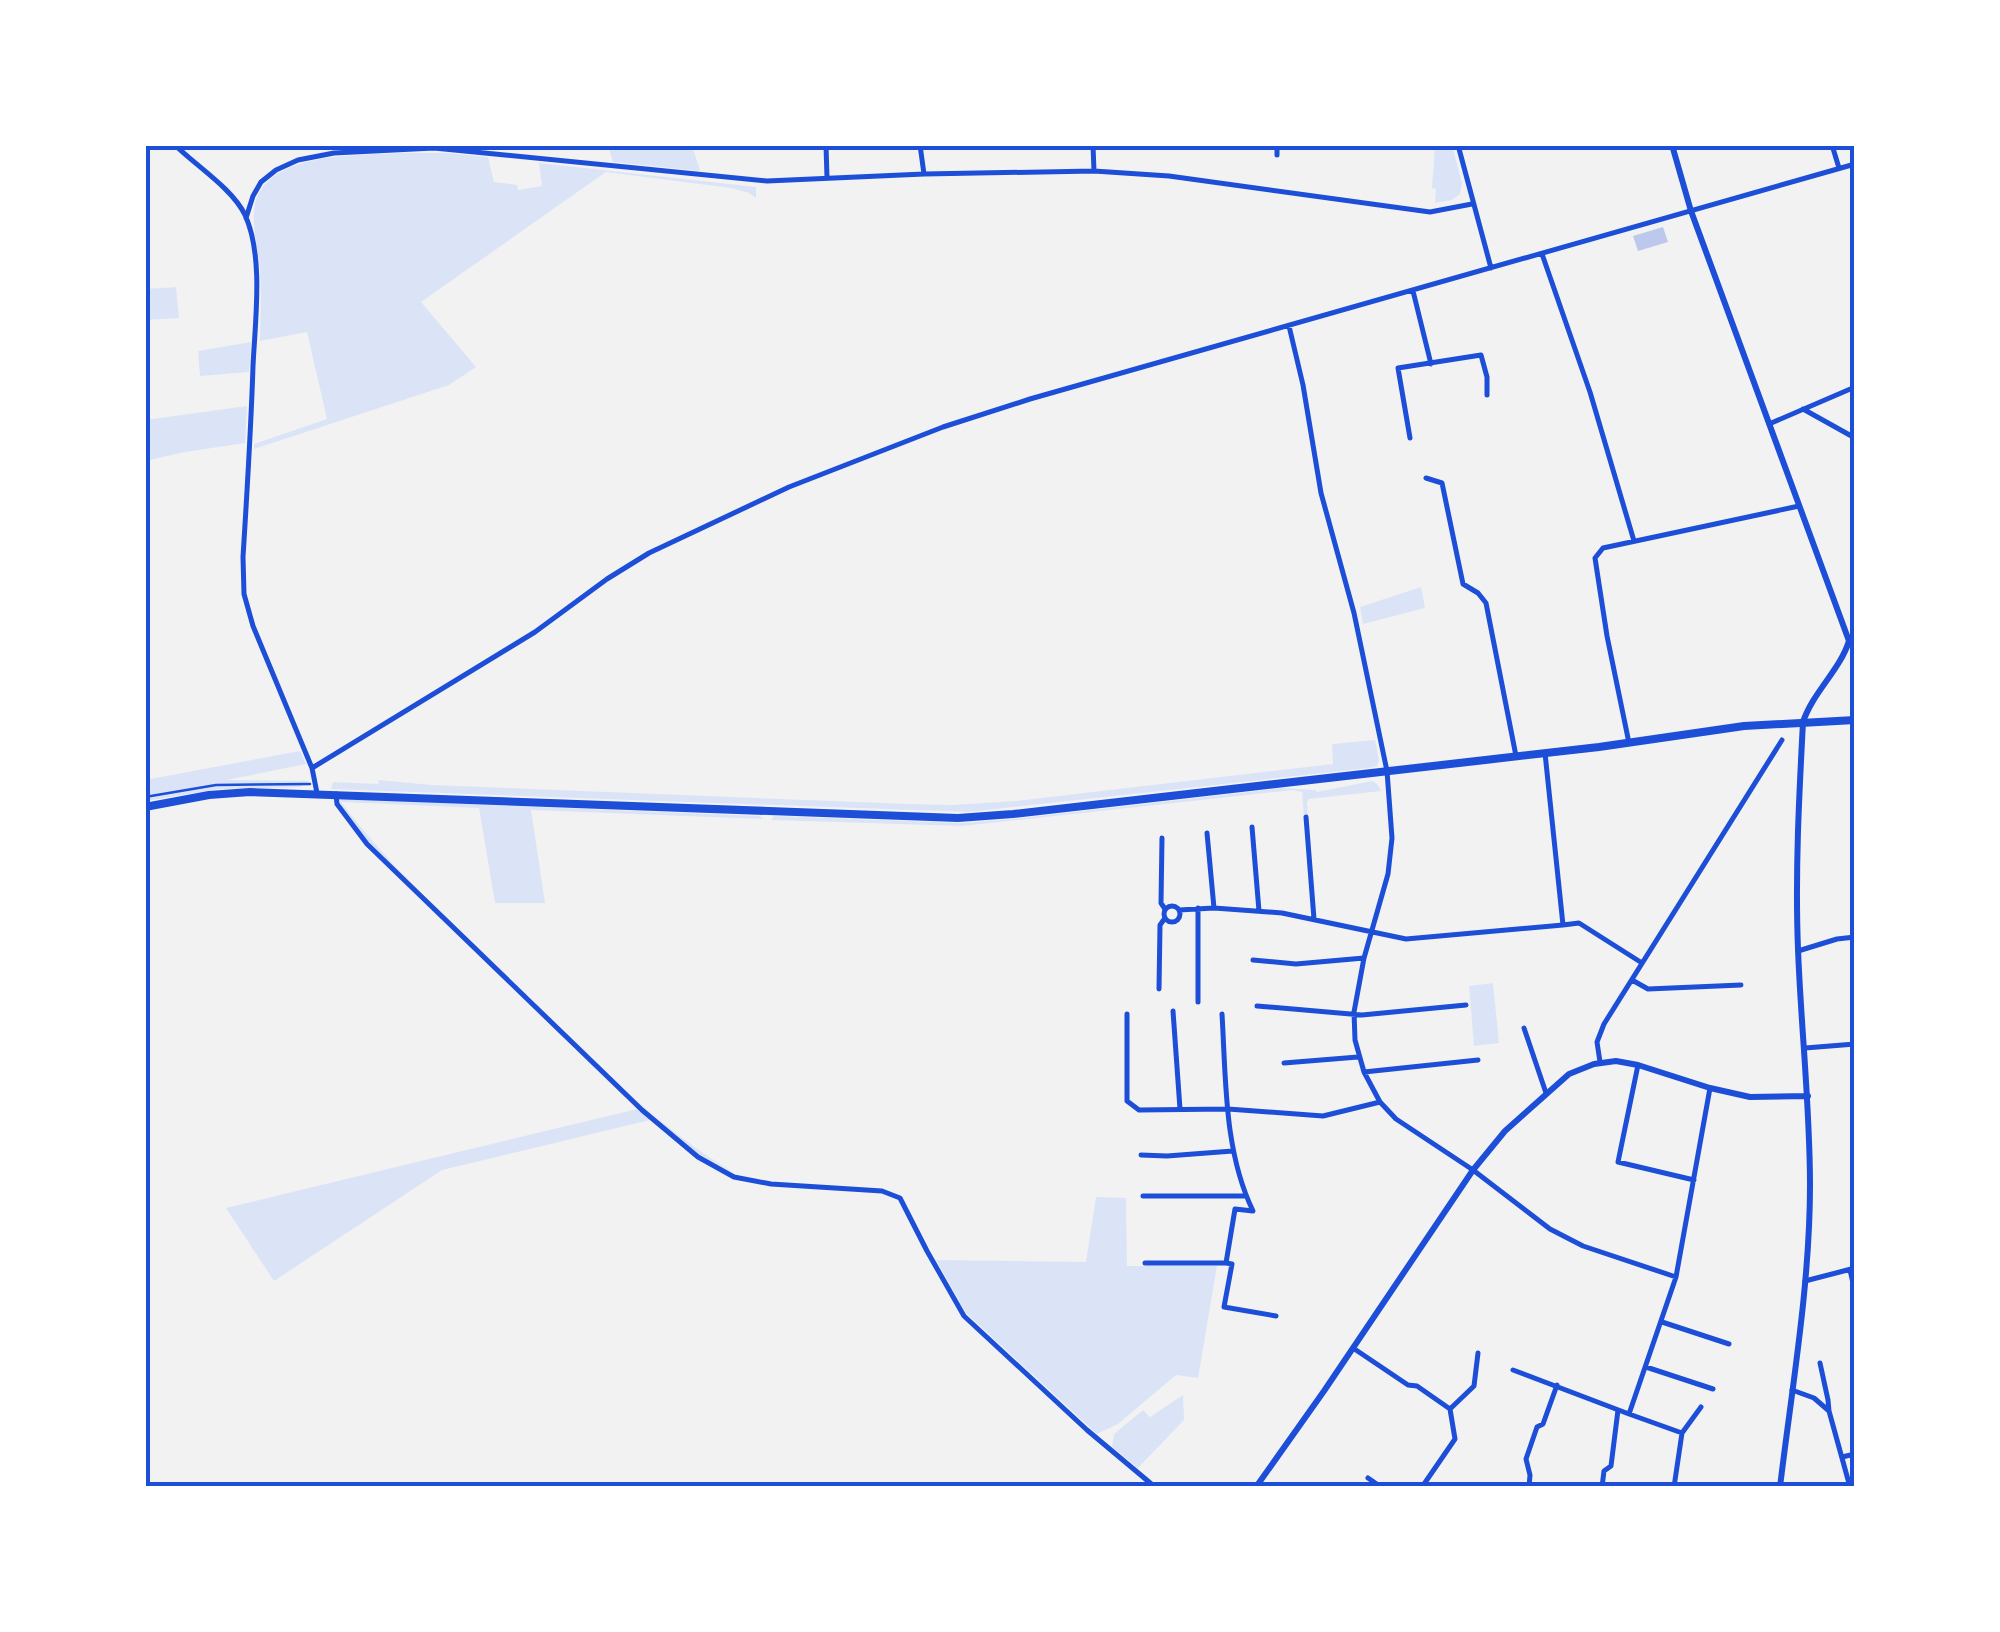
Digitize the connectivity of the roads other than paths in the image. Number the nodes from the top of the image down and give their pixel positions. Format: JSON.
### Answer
{"nodes":[{"id":1,"x":174,"y":145,"type":"edge"},
{"id":2,"x":826,"y":145,"type":"edge"},
{"id":3,"x":920,"y":145,"type":"edge"},
{"id":4,"x":1092,"y":145,"type":"edge"},
{"id":5,"x":1276,"y":145,"type":"edge"},
{"id":6,"x":1458,"y":145,"type":"edge"},
{"id":7,"x":1672,"y":145,"type":"edge"},
{"id":8,"x":1832,"y":145,"type":"edge"},
{"id":9,"x":428,"y":147,"type":"edge"},
{"id":10,"x":1277,"y":155,"type":"dead end"},
{"id":11,"x":1855,"y":164,"type":"edge"},
{"id":12,"x":1839,"y":168,"type":"junction"},
{"id":13,"x":1094,"y":171,"type":"junction"},
{"id":14,"x":924,"y":174,"type":"junction"},
{"id":15,"x":827,"y":178,"type":"junction"},
{"id":16,"x":1472,"y":204,"type":"junction"},
{"id":17,"x":1691,"y":211,"type":"junction"},
{"id":18,"x":246,"y":218,"type":"junction"},
{"id":19,"x":1542,"y":254,"type":"junction"},
{"id":20,"x":1491,"y":268,"type":"junction"},
{"id":21,"x":1413,"y":291,"type":"junction"},
{"id":22,"x":1289,"y":326,"type":"junction"},
{"id":23,"x":1431,"y":364,"type":"junction"},
{"id":24,"x":1855,"y":387,"type":"edge"},
{"id":25,"x":1487,"y":395,"type":"dead end"},
{"id":26,"x":1804,"y":409,"type":"junction"},
{"id":27,"x":1769,"y":424,"type":"junction"},
{"id":28,"x":1410,"y":438,"type":"dead end"},
{"id":29,"x":1855,"y":438,"type":"edge"},
{"id":30,"x":1426,"y":478,"type":"dead end"},
{"id":31,"x":1799,"y":506,"type":"junction"},
{"id":32,"x":1634,"y":541,"type":"junction"},
{"id":33,"x":1852,"y":634,"type":"edge"},
{"id":34,"x":1855,"y":720,"type":"edge"},
{"id":35,"x":1803,"y":722,"type":"junction"},
{"id":36,"x":1782,"y":740,"type":"dead end"},
{"id":37,"x":1628,"y":743,"type":"junction"},
{"id":38,"x":1545,"y":753,"type":"junction"},
{"id":39,"x":1516,"y":756,"type":"junction"},
{"id":40,"x":312,"y":768,"type":"junction"},
{"id":41,"x":1386,"y":772,"type":"junction"},
{"id":42,"x":317,"y":793,"type":"junction"},
{"id":43,"x":336,"y":794,"type":"junction"},
{"id":44,"x":145,"y":807,"type":"edge"},
{"id":45,"x":1306,"y":817,"type":"dead end"},
{"id":46,"x":1252,"y":827,"type":"dead end"},
{"id":47,"x":1207,"y":832,"type":"dead end"},
{"id":48,"x":1162,"y":838,"type":"dead end"},
{"id":49,"x":1198,"y":908,"type":"junction"},
{"id":50,"x":1214,"y":908,"type":"junction"},
{"id":51,"x":1166,"y":909,"type":"junction"},
{"id":52,"x":1179,"y":910,"type":"junction"},
{"id":53,"x":1259,"y":910,"type":"junction"},
{"id":54,"x":1165,"y":918,"type":"junction"},
{"id":55,"x":1314,"y":919,"type":"junction"},
{"id":56,"x":1563,"y":925,"type":"junction"},
{"id":57,"x":1372,"y":933,"type":"junction"},
{"id":58,"x":1855,"y":938,"type":"edge"},
{"id":59,"x":1798,"y":950,"type":"junction"},
{"id":60,"x":1364,"y":958,"type":"junction"},
{"id":61,"x":1253,"y":960,"type":"dead end"},
{"id":62,"x":1642,"y":963,"type":"junction"},
{"id":63,"x":1632,"y":980,"type":"junction"},
{"id":64,"x":1741,"y":985,"type":"dead end"},
{"id":65,"x":1159,"y":989,"type":"dead end"},
{"id":66,"x":1198,"y":1002,"type":"dead end"},
{"id":67,"x":1466,"y":1004,"type":"dead end"},
{"id":68,"x":1256,"y":1006,"type":"dead end"},
{"id":69,"x":1173,"y":1011,"type":"dead end"},
{"id":70,"x":1354,"y":1012,"type":"junction"},
{"id":71,"x":1127,"y":1014,"type":"dead end"},
{"id":72,"x":1222,"y":1014,"type":"dead end"},
{"id":73,"x":1524,"y":1028,"type":"dead end"},
{"id":74,"x":1855,"y":1044,"type":"edge"},
{"id":75,"x":1805,"y":1048,"type":"junction"},
{"id":76,"x":1358,"y":1057,"type":"junction"},
{"id":77,"x":1478,"y":1060,"type":"dead end"},
{"id":78,"x":1600,"y":1062,"type":"junction"},
{"id":79,"x":1284,"y":1063,"type":"dead end"},
{"id":80,"x":1638,"y":1065,"type":"junction"},
{"id":81,"x":1364,"y":1072,"type":"junction"},
{"id":82,"x":1710,"y":1088,"type":"junction"},
{"id":83,"x":1546,"y":1093,"type":"junction"},
{"id":84,"x":1808,"y":1096,"type":"junction"},
{"id":85,"x":1380,"y":1102,"type":"junction"},
{"id":86,"x":1180,"y":1109,"type":"junction"},
{"id":87,"x":1228,"y":1110,"type":"junction"},
{"id":88,"x":1234,"y":1151,"type":"junction"},
{"id":89,"x":1141,"y":1155,"type":"dead end"},
{"id":90,"x":1473,"y":1170,"type":"junction"},
{"id":91,"x":1694,"y":1180,"type":"junction"},
{"id":92,"x":1143,"y":1196,"type":"dead end"},
{"id":93,"x":1246,"y":1196,"type":"junction"},
{"id":94,"x":1145,"y":1263,"type":"dead end"},
{"id":95,"x":1226,"y":1263,"type":"junction"},
{"id":96,"x":1852,"y":1269,"type":"edge"},
{"id":97,"x":1676,"y":1278,"type":"junction"},
{"id":98,"x":1804,"y":1282,"type":"junction"},
{"id":99,"x":1855,"y":1292,"type":"edge"},
{"id":100,"x":1276,"y":1316,"type":"dead end"},
{"id":101,"x":1662,"y":1322,"type":"junction"},
{"id":102,"x":1729,"y":1344,"type":"dead end"},
{"id":103,"x":1353,"y":1348,"type":"junction"},
{"id":104,"x":1478,"y":1352,"type":"dead end"},
{"id":105,"x":1820,"y":1364,"type":"dead end"},
{"id":106,"x":1646,"y":1367,"type":"junction"},
{"id":107,"x":1513,"y":1370,"type":"dead end"},
{"id":108,"x":1557,"y":1385,"type":"junction"},
{"id":109,"x":1713,"y":1389,"type":"dead end"},
{"id":110,"x":1792,"y":1390,"type":"junction"},
{"id":111,"x":1701,"y":1407,"type":"dead end"},
{"id":112,"x":1450,"y":1409,"type":"junction"},
{"id":113,"x":1618,"y":1410,"type":"junction"},
{"id":114,"x":1828,"y":1411,"type":"junction"},
{"id":115,"x":1630,"y":1414,"type":"junction"},
{"id":116,"x":1682,"y":1434,"type":"junction"},
{"id":117,"x":1855,"y":1454,"type":"edge"},
{"id":118,"x":1842,"y":1457,"type":"junction"},
{"id":119,"x":1368,"y":1478,"type":"dead end"},
{"id":120,"x":1154,"y":1487,"type":"edge"},
{"id":121,"x":1256,"y":1487,"type":"edge"},
{"id":122,"x":1381,"y":1487,"type":"edge"},
{"id":123,"x":1422,"y":1487,"type":"edge"},
{"id":124,"x":1529,"y":1487,"type":"edge"},
{"id":125,"x":1602,"y":1487,"type":"edge"},
{"id":126,"x":1674,"y":1487,"type":"edge"},
{"id":127,"x":1780,"y":1487,"type":"edge"},
{"id":128,"x":1850,"y":1487,"type":"edge"}],
"edges":[{"from":1,"to":18,"type":"street"},
{"from":2,"to":15,"type":"street"},
{"from":3,"to":14,"type":"street"},
{"from":4,"to":13,"type":"street"},
{"from":5,"to":10,"type":"street"},
{"from":6,"to":16,"type":"street"},
{"from":7,"to":17,"type":"street"},
{"from":8,"to":12,"type":"street"},
{"from":9,"to":15,"type":"street"},
{"from":9,"to":18,"type":"street"},
{"from":11,"to":12,"type":"street"},
{"from":12,"to":17,"type":"street"},
{"from":13,"to":14,"type":"street"},
{"from":13,"to":16,"type":"street"},
{"from":14,"to":15,"type":"street"},
{"from":16,"to":20,"type":"street"},
{"from":17,"to":19,"type":"street"},
{"from":17,"to":27,"type":"street"},
{"from":18,"to":40,"type":"street"},
{"from":19,"to":20,"type":"street"},
{"from":19,"to":32,"type":"street"},
{"from":20,"to":21,"type":"street"},
{"from":21,"to":22,"type":"street"},
{"from":21,"to":23,"type":"street"},
{"from":22,"to":40,"type":"street"},
{"from":22,"to":41,"type":"street"},
{"from":23,"to":25,"type":"street"},
{"from":23,"to":28,"type":"street"},
{"from":24,"to":26,"type":"street"},
{"from":26,"to":27,"type":"street"},
{"from":26,"to":29,"type":"street"},
{"from":27,"to":31,"type":"street"},
{"from":30,"to":39,"type":"street"},
{"from":31,"to":32,"type":"street"},
{"from":31,"to":33,"type":"street"},
{"from":32,"to":37,"type":"street"},
{"from":33,"to":35,"type":"street"},
{"from":34,"to":35,"type":"main road"},
{"from":35,"to":37,"type":"main road"},
{"from":35,"to":59,"type":"street"},
{"from":36,"to":62,"type":"street"},
{"from":37,"to":38,"type":"main road"},
{"from":38,"to":39,"type":"main road"},
{"from":38,"to":56,"type":"street"},
{"from":39,"to":41,"type":"main road"},
{"from":40,"to":42,"type":"street"},
{"from":41,"to":43,"type":"main road"},
{"from":41,"to":57,"type":"street"},
{"from":42,"to":43,"type":"main road"},
{"from":42,"to":44,"type":"main road"},
{"from":43,"to":120,"type":"street"},
{"from":45,"to":55,"type":"street"},
{"from":46,"to":53,"type":"street"},
{"from":47,"to":50,"type":"street"},
{"from":48,"to":51,"type":"street"},
{"from":49,"to":50,"type":"street"},
{"from":49,"to":52,"type":"street"},
{"from":49,"to":66,"type":"street"},
{"from":50,"to":53,"type":"street"},
{"from":51,"to":52,"type":"street"},
{"from":51,"to":54,"type":"street"},
{"from":52,"to":54,"type":"street"},
{"from":53,"to":55,"type":"street"},
{"from":54,"to":65,"type":"street"},
{"from":55,"to":57,"type":"street"},
{"from":56,"to":57,"type":"street"},
{"from":56,"to":62,"type":"street"},
{"from":57,"to":60,"type":"street"},
{"from":58,"to":59,"type":"street"},
{"from":59,"to":75,"type":"street"},
{"from":60,"to":61,"type":"street"},
{"from":60,"to":70,"type":"street"},
{"from":62,"to":63,"type":"street"},
{"from":63,"to":64,"type":"street"},
{"from":63,"to":78,"type":"street"},
{"from":67,"to":70,"type":"street"},
{"from":68,"to":70,"type":"street"},
{"from":69,"to":86,"type":"street"},
{"from":70,"to":76,"type":"street"},
{"from":71,"to":86,"type":"street"},
{"from":72,"to":87,"type":"street"},
{"from":73,"to":83,"type":"street"},
{"from":74,"to":75,"type":"street"},
{"from":75,"to":84,"type":"street"},
{"from":76,"to":79,"type":"street"},
{"from":76,"to":81,"type":"street"},
{"from":77,"to":81,"type":"street"},
{"from":78,"to":80,"type":"street"},
{"from":78,"to":83,"type":"street"},
{"from":80,"to":82,"type":"street"},
{"from":80,"to":91,"type":"street"},
{"from":81,"to":85,"type":"street"},
{"from":82,"to":84,"type":"street"},
{"from":82,"to":91,"type":"street"},
{"from":83,"to":90,"type":"street"},
{"from":84,"to":98,"type":"street"},
{"from":85,"to":87,"type":"street"},
{"from":85,"to":90,"type":"street"},
{"from":86,"to":87,"type":"street"},
{"from":87,"to":88,"type":"street"},
{"from":88,"to":89,"type":"street"},
{"from":88,"to":93,"type":"street"},
{"from":90,"to":97,"type":"street"},
{"from":90,"to":103,"type":"street"},
{"from":91,"to":97,"type":"street"},
{"from":92,"to":93,"type":"street"},
{"from":93,"to":95,"type":"street"},
{"from":94,"to":95,"type":"street"},
{"from":95,"to":100,"type":"street"},
{"from":96,"to":98,"type":"street"},
{"from":96,"to":99,"type":"street"},
{"from":97,"to":101,"type":"street"},
{"from":98,"to":110,"type":"street"},
{"from":101,"to":102,"type":"street"},
{"from":101,"to":106,"type":"street"},
{"from":103,"to":112,"type":"street"},
{"from":103,"to":121,"type":"street"},
{"from":104,"to":112,"type":"street"},
{"from":105,"to":114,"type":"street"},
{"from":106,"to":109,"type":"street"},
{"from":106,"to":115,"type":"street"},
{"from":107,"to":108,"type":"street"},
{"from":108,"to":113,"type":"street"},
{"from":108,"to":124,"type":"street"},
{"from":110,"to":114,"type":"street"},
{"from":110,"to":127,"type":"street"},
{"from":111,"to":116,"type":"street"},
{"from":112,"to":123,"type":"street"},
{"from":113,"to":115,"type":"street"},
{"from":113,"to":125,"type":"street"},
{"from":114,"to":118,"type":"street"},
{"from":115,"to":116,"type":"street"},
{"from":116,"to":126,"type":"street"},
{"from":117,"to":118,"type":"street"},
{"from":118,"to":128,"type":"street"},
{"from":119,"to":122,"type":"street"}]}
